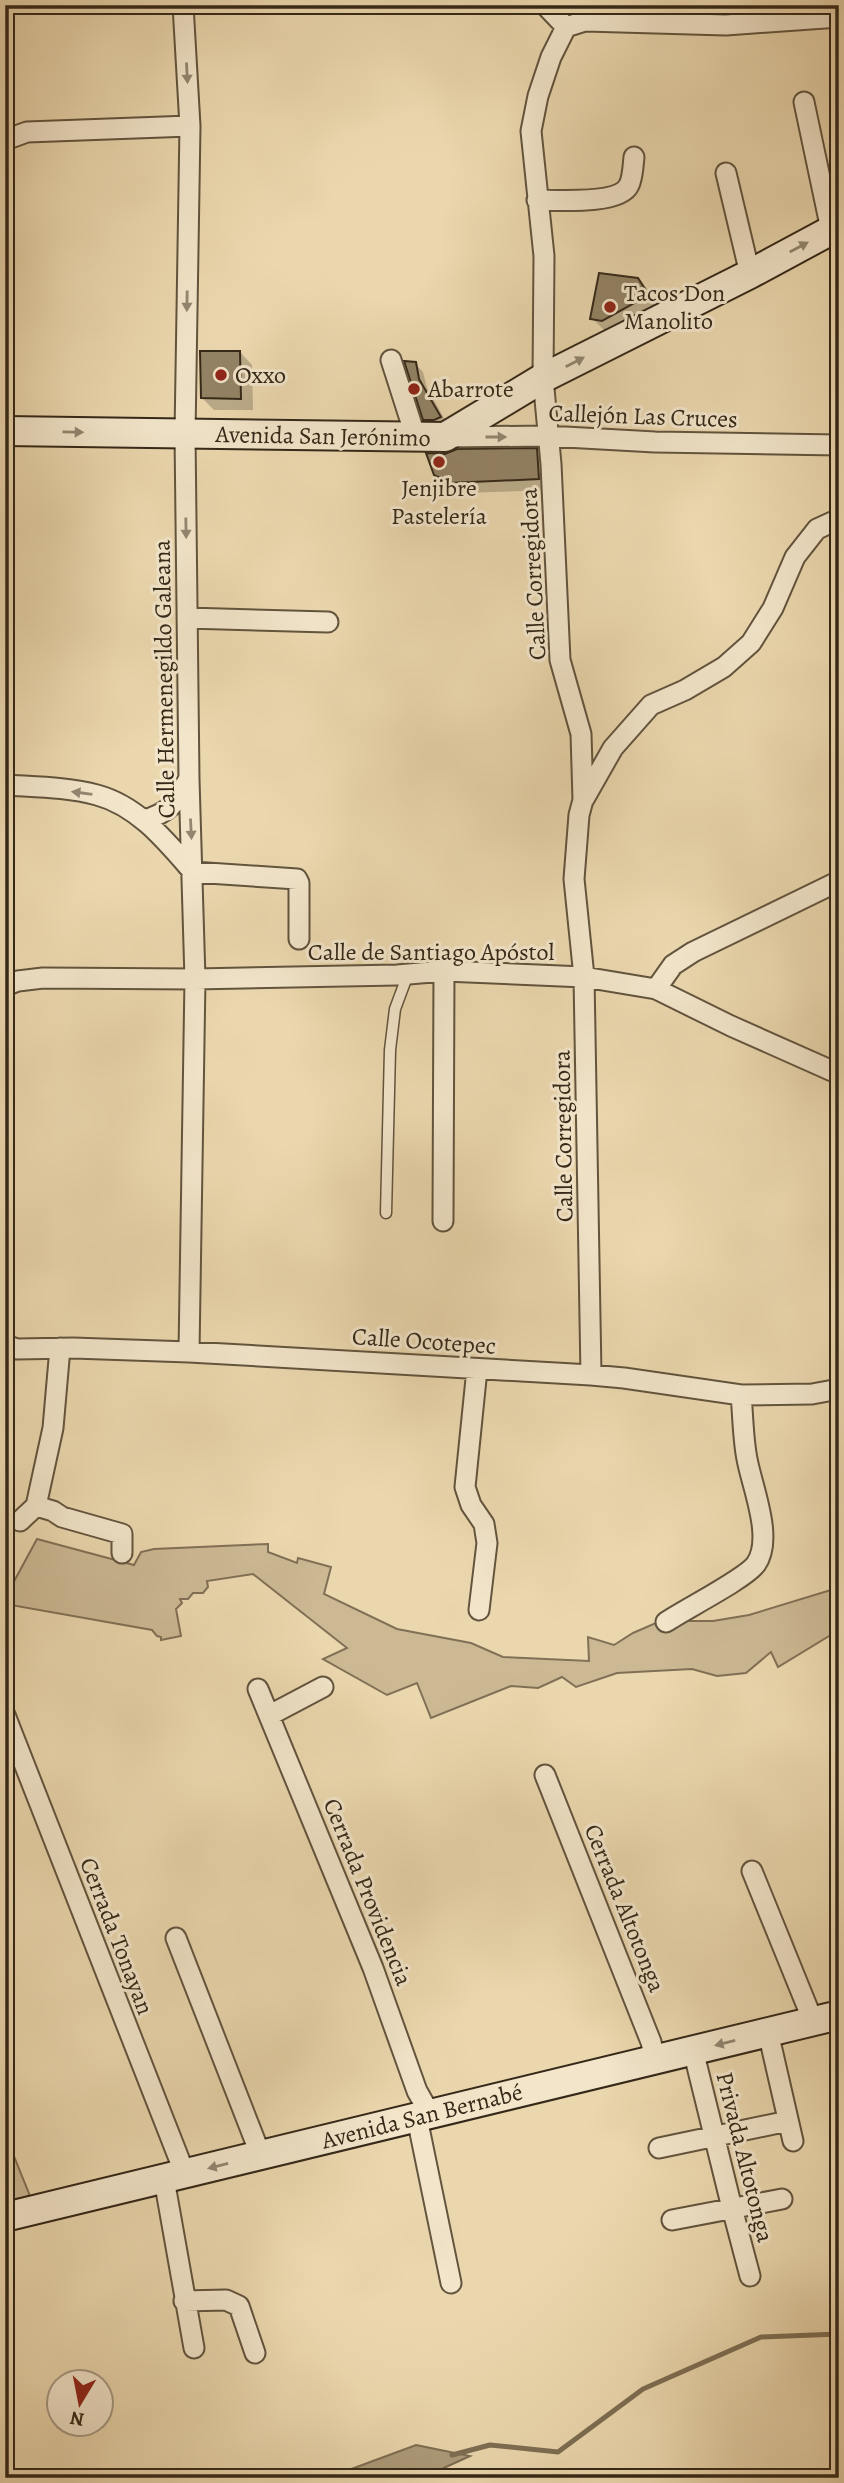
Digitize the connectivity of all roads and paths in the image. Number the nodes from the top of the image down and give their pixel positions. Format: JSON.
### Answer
{"nodes":[{"id":1,"x":183,"y":5,"type":"edge"},
{"id":2,"x":545,"y":5,"type":"edge"},
{"id":3,"x":718,"y":5,"type":"edge"},
{"id":4,"x":839,"y":17,"type":"edge"},
{"id":5,"x":726,"y":25,"type":"junction"},
{"id":6,"x":566,"y":27,"type":"junction"},
{"id":7,"x":804,"y":102,"type":"dead end"},
{"id":8,"x":190,"y":126,"type":"junction"},
{"id":9,"x":5,"y":140,"type":"edge"},
{"id":10,"x":634,"y":157,"type":"dead end"},
{"id":11,"x":726,"y":173,"type":"dead end"},
{"id":12,"x":537,"y":200,"type":"junction"},
{"id":13,"x":835,"y":228,"type":"edge"},
{"id":14,"x":750,"y":274,"type":"junction"},
{"id":15,"x":391,"y":360,"type":"dead end"},
{"id":16,"x":543,"y":379,"type":"junction"},
{"id":17,"x":5,"y":431,"type":"edge"},
{"id":18,"x":185,"y":434,"type":"junction"},
{"id":19,"x":547,"y":436,"type":"junction"},
{"id":20,"x":446,"y":437,"type":"junction"},
{"id":21,"x":416,"y":438,"type":"junction"},
{"id":22,"x":839,"y":446,"type":"edge"},
{"id":23,"x":839,"y":519,"type":"edge"},
{"id":24,"x":187,"y":618,"type":"junction"},
{"id":25,"x":328,"y":622,"type":"dead end"},
{"id":26,"x":189,"y":779,"type":"junction"},
{"id":27,"x":5,"y":785,"type":"edge"},
{"id":28,"x":583,"y":800,"type":"junction"},
{"id":29,"x":144,"y":820,"type":"junction"},
{"id":30,"x":193,"y":872,"type":"junction"},
{"id":31,"x":839,"y":881,"type":"edge"},
{"id":32,"x":299,"y":939,"type":"dead end"},
{"id":33,"x":444,"y":971,"type":"junction"},
{"id":34,"x":408,"y":974,"type":"junction"},
{"id":35,"x":584,"y":976,"type":"junction"},
{"id":36,"x":195,"y":979,"type":"junction"},
{"id":37,"x":5,"y":986,"type":"edge"},
{"id":38,"x":656,"y":989,"type":"junction"},
{"id":39,"x":839,"y":1074,"type":"edge"},
{"id":40,"x":386,"y":1213,"type":"dead end"},
{"id":41,"x":443,"y":1221,"type":"dead end"},
{"id":42,"x":5,"y":1345,"type":"edge"},
{"id":43,"x":60,"y":1348,"type":"junction"},
{"id":44,"x":189,"y":1352,"type":"junction"},
{"id":45,"x":477,"y":1369,"type":"junction"},
{"id":46,"x":591,"y":1375,"type":"junction"},
{"id":47,"x":839,"y":1389,"type":"edge"},
{"id":48,"x":741,"y":1395,"type":"junction"},
{"id":49,"x":36,"y":1506,"type":"junction"},
{"id":50,"x":20,"y":1521,"type":"dead end"},
{"id":51,"x":122,"y":1553,"type":"dead end"},
{"id":52,"x":479,"y":1610,"type":"dead end"},
{"id":53,"x":666,"y":1622,"type":"dead end"},
{"id":54,"x":323,"y":1687,"type":"dead end"},
{"id":55,"x":258,"y":1689,"type":"dead end"},
{"id":56,"x":5,"y":1715,"type":"edge"},
{"id":57,"x":270,"y":1715,"type":"junction"},
{"id":58,"x":545,"y":1775,"type":"dead end"},
{"id":59,"x":752,"y":1871,"type":"dead end"},
{"id":60,"x":176,"y":1938,"type":"dead end"},
{"id":61,"x":826,"y":2018,"type":"edge"},
{"id":62,"x":768,"y":2032,"type":"junction"},
{"id":63,"x":693,"y":2050,"type":"junction"},
{"id":64,"x":655,"y":2060,"type":"junction"},
{"id":65,"x":423,"y":2116,"type":"junction"},
{"id":66,"x":788,"y":2121,"type":"junction"},
{"id":67,"x":715,"y":2136,"type":"junction"},
{"id":68,"x":793,"y":2141,"type":"dead end"},
{"id":69,"x":659,"y":2148,"type":"dead end"},
{"id":70,"x":261,"y":2155,"type":"junction"},
{"id":71,"x":174,"y":2176,"type":"junction"},
{"id":72,"x":782,"y":2199,"type":"dead end"},
{"id":73,"x":732,"y":2208,"type":"junction"},
{"id":74,"x":5,"y":2217,"type":"edge"},
{"id":75,"x":672,"y":2220,"type":"dead end"},
{"id":76,"x":751,"y":2276,"type":"dead end"},
{"id":77,"x":451,"y":2283,"type":"dead end"},
{"id":78,"x":184,"y":2301,"type":"junction"},
{"id":79,"x":194,"y":2348,"type":"dead end"},
{"id":80,"x":255,"y":2353,"type":"dead end"}],
"edges":[{"from":1,"to":8,"type":"street","name":"Calle Hermenegildo Galeana","one_way":true},
{"from":2,"to":6,"type":"street"},
{"from":3,"to":5,"type":"street"},
{"from":4,"to":5,"type":"street"},
{"from":5,"to":6,"type":"street"},
{"from":6,"to":12,"type":"street","name":"Calle Corregidora"},
{"from":7,"to":13,"type":"street"},
{"from":8,"to":9,"type":"street"},
{"from":8,"to":18,"type":"street","name":"Calle Hermenegildo Galeana","one_way":true},
{"from":10,"to":12,"type":"street"},
{"from":11,"to":14,"type":"street"},
{"from":12,"to":16,"type":"street","name":"Calle Corregidora"},
{"from":14,"to":13,"type":"main road","name":"Avenida San Jerónimo","one_way":true},
{"from":16,"to":14,"type":"main road","name":"Avenida San Jerónimo","one_way":true},
{"from":15,"to":21,"type":"street"},
{"from":16,"to":19,"type":"street","name":"Calle Corregidora"},
{"from":16,"to":20,"type":"main road","name":"Avenida San Jerónimo"},
{"from":17,"to":18,"type":"main road","name":"Avenida San Jerónimo","one_way":true},
{"from":18,"to":21,"type":"main road","name":"Avenida San Jerónimo"},
{"from":18,"to":24,"type":"street","name":"Calle Hermenegildo Galeana","one_way":true},
{"from":20,"to":19,"type":"street","name":"Callejón Las Cruces","one_way":true},
{"from":19,"to":22,"type":"street","name":"Callejón Las Cruces"},
{"from":19,"to":28,"type":"street","name":"Calle Corregidora"},
{"from":20,"to":21,"type":"main road","name":"Avenida San Jerónimo"},
{"from":23,"to":28,"type":"street"},
{"from":24,"to":25,"type":"street"},
{"from":24,"to":26,"type":"street","name":"Calle Hermenegildo Galeana"},
{"from":26,"to":29,"type":"street"},
{"from":26,"to":30,"type":"street","name":"Calle Hermenegildo Galeana","one_way":true},
{"from":29,"to":27,"type":"street","one_way":true},
{"from":28,"to":35,"type":"street","name":"Calle Corregidora"},
{"from":29,"to":30,"type":"street"},
{"from":30,"to":32,"type":"street"},
{"from":30,"to":36,"type":"street","name":"Calle Hermenegildo Galeana"},
{"from":31,"to":38,"type":"street"},
{"from":33,"to":34,"type":"street","name":"Calle de Santiago Apóstol"},
{"from":33,"to":35,"type":"street","name":"Calle de Santiago Apóstol"},
{"from":33,"to":41,"type":"street"},
{"from":34,"to":36,"type":"street","name":"Calle de Santiago Apóstol"},
{"from":34,"to":40,"type":"lane"},
{"from":35,"to":38,"type":"street","name":"Calle de Santiago Apóstol"},
{"from":35,"to":46,"type":"street","name":"Calle Corregidora"},
{"from":36,"to":37,"type":"street","name":"Calle de Santiago Apóstol"},
{"from":36,"to":44,"type":"street","name":"Calle Hermenegildo Galeana"},
{"from":38,"to":39,"type":"street","name":"Calle de Santiago Apóstol"},
{"from":42,"to":43,"type":"street","name":"Calle Ocotepec"},
{"from":43,"to":44,"type":"street","name":"Calle Ocotepec"},
{"from":43,"to":49,"type":"street"},
{"from":44,"to":45,"type":"street","name":"Calle Ocotepec"},
{"from":45,"to":46,"type":"street","name":"Calle Ocotepec"},
{"from":45,"to":52,"type":"street"},
{"from":46,"to":48,"type":"street","name":"Calle Ocotepec"},
{"from":47,"to":48,"type":"street","name":"Calle Ocotepec"},
{"from":48,"to":53,"type":"street"},
{"from":49,"to":50,"type":"street"},
{"from":49,"to":51,"type":"street"},
{"from":54,"to":57,"type":"street"},
{"from":55,"to":57,"type":"street","name":"Cerrada Providencia"},
{"from":56,"to":71,"type":"street","name":"Cerrada Tonayan"},
{"from":57,"to":65,"type":"street","name":"Cerrada Providencia"},
{"from":58,"to":64,"type":"street","name":"Cerrada Altotonga"},
{"from":59,"to":61,"type":"street"},
{"from":60,"to":70,"type":"street"},
{"from":61,"to":62,"type":"main road","name":"Avenida San Bernabé"},
{"from":62,"to":63,"type":"main road","name":"Avenida San Bernabé","one_way":true},
{"from":62,"to":66,"type":"street"},
{"from":63,"to":64,"type":"main road","name":"Avenida San Bernabé"},
{"from":63,"to":67,"type":"street","name":"Privada Altotonga"},
{"from":64,"to":65,"type":"main road","name":"Avenida San Bernabé"},
{"from":65,"to":70,"type":"main road","name":"Avenida San Bernabé"},
{"from":65,"to":77,"type":"street","name":"Cerrada Providencia"},
{"from":66,"to":67,"type":"street"},
{"from":66,"to":68,"type":"street"},
{"from":67,"to":69,"type":"street"},
{"from":67,"to":73,"type":"street","name":"Privada Altotonga"},
{"from":70,"to":71,"type":"main road","name":"Avenida San Bernabé","one_way":true},
{"from":71,"to":74,"type":"main road","name":"Avenida San Bernabé"},
{"from":71,"to":78,"type":"street","name":"Cerrada Tonayan"},
{"from":72,"to":73,"type":"street"},
{"from":73,"to":75,"type":"street"},
{"from":73,"to":76,"type":"street","name":"Privada Altotonga"},
{"from":78,"to":79,"type":"street","name":"Cerrada Tonayan"},
{"from":78,"to":80,"type":"street"}]}
